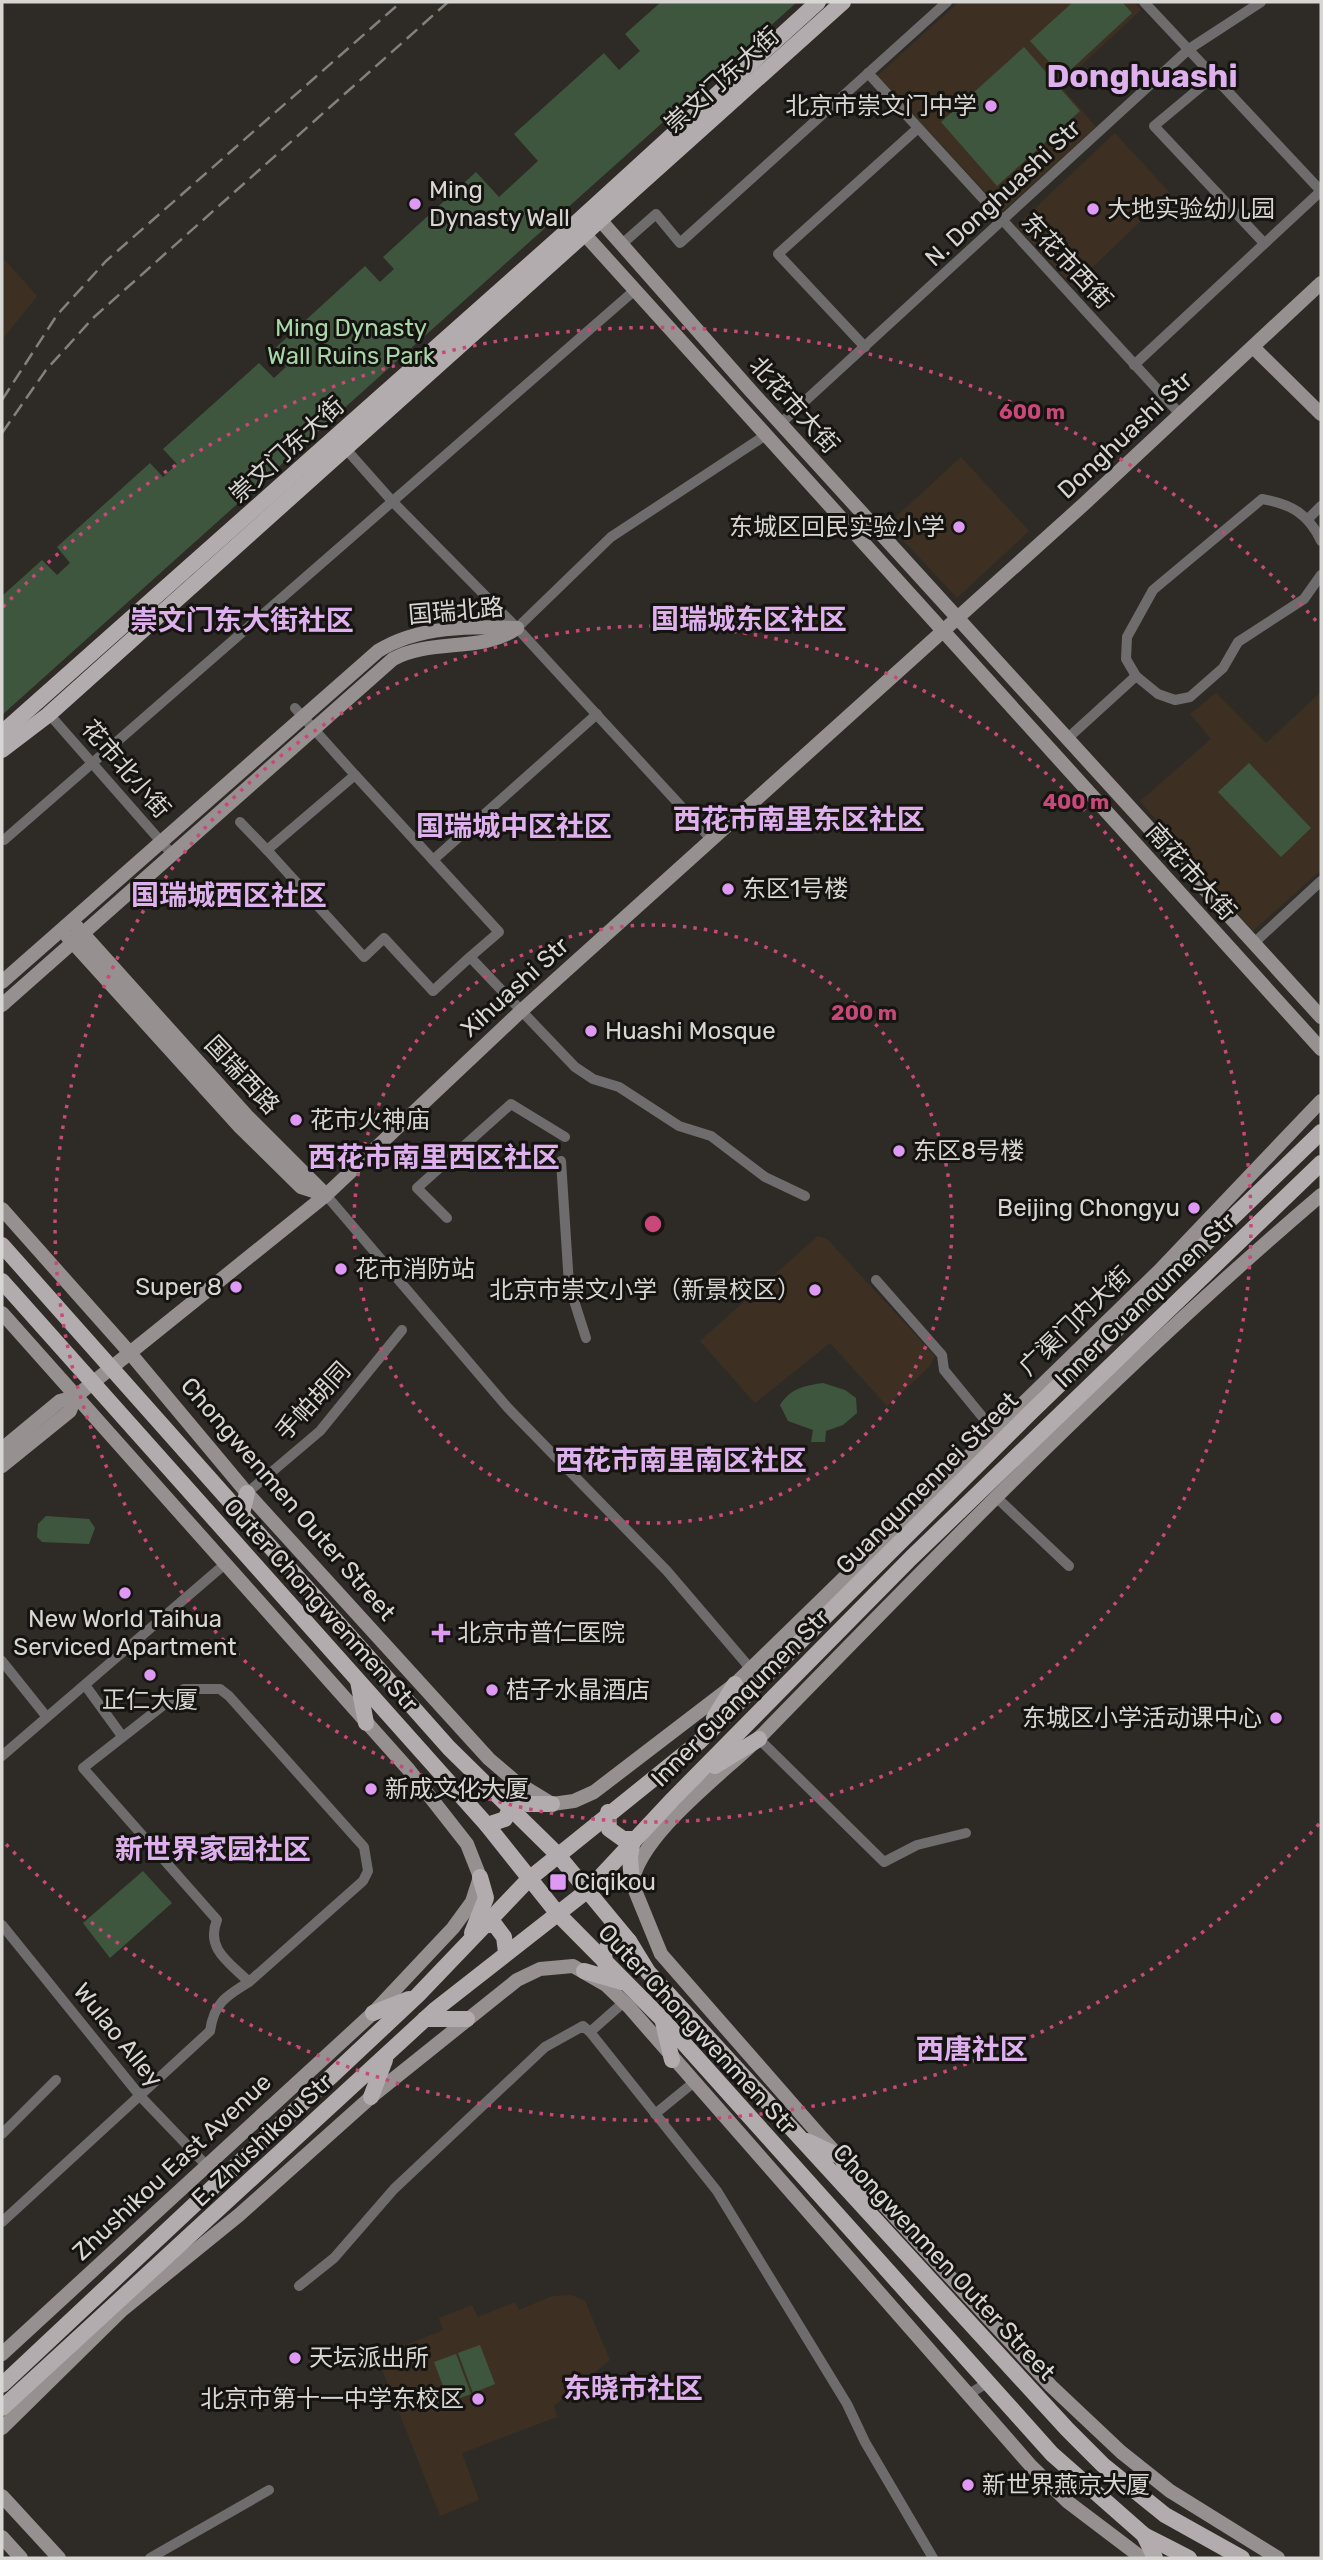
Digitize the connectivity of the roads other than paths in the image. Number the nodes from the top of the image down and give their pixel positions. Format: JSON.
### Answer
{"nodes":[{"id":1,"x":818,"y":2,"type":"edge"},
{"id":2,"x":843,"y":2,"type":"edge"},
{"id":3,"x":947,"y":2,"type":"edge"},
{"id":4,"x":1144,"y":2,"type":"edge"},
{"id":5,"x":1261,"y":2,"type":"edge"},
{"id":6,"x":1189,"y":50,"type":"junction"},
{"id":7,"x":868,"y":73,"type":"junction"},
{"id":8,"x":1214,"y":76,"type":"junction"},
{"id":9,"x":917,"y":129,"type":"junction"},
{"id":10,"x":1321,"y":191,"type":"edge"},
{"id":11,"x":595,"y":215,"type":"junction"},
{"id":12,"x":1003,"y":223,"type":"junction"},
{"id":13,"x":580,"y":229,"type":"junction"},
{"id":14,"x":1264,"y":243,"type":"junction"},
{"id":15,"x":622,"y":244,"type":"junction"},
{"id":16,"x":1321,"y":283,"type":"edge"},
{"id":17,"x":635,"y":289,"type":"junction"},
{"id":18,"x":865,"y":347,"type":"junction"},
{"id":19,"x":1253,"y":347,"type":"junction"},
{"id":20,"x":1134,"y":365,"type":"junction"},
{"id":21,"x":1180,"y":414,"type":"junction"},
{"id":22,"x":1321,"y":414,"type":"edge"},
{"id":23,"x":780,"y":423,"type":"junction"},
{"id":24,"x":766,"y":435,"type":"junction"},
{"id":25,"x":345,"y":448,"type":"junction"},
{"id":26,"x":391,"y":501,"type":"junction"},
{"id":27,"x":1321,"y":506,"type":"edge"},
{"id":28,"x":1309,"y":518,"type":"junction"},
{"id":29,"x":1321,"y":541,"type":"edge"},
{"id":30,"x":1321,"y":575,"type":"edge"},
{"id":31,"x":958,"y":618,"type":"junction"},
{"id":32,"x":517,"y":628,"type":"junction"},
{"id":33,"x":943,"y":631,"type":"junction"},
{"id":34,"x":1136,"y":676,"type":"junction"},
{"id":35,"x":298,"y":713,"type":"junction"},
{"id":36,"x":49,"y":714,"type":"junction"},
{"id":37,"x":597,"y":714,"type":"junction"},
{"id":38,"x":313,"y":729,"type":"junction"},
{"id":39,"x":2,"y":733,"type":"edge"},
{"id":40,"x":1068,"y":737,"type":"junction"},
{"id":41,"x":2,"y":750,"type":"edge"},
{"id":42,"x":93,"y":762,"type":"junction"},
{"id":43,"x":355,"y":775,"type":"junction"},
{"id":44,"x":240,"y":822,"type":"dead end"},
{"id":45,"x":4,"y":840,"type":"dead end"},
{"id":46,"x":712,"y":840,"type":"junction"},
{"id":47,"x":166,"y":847,"type":"junction"},
{"id":48,"x":267,"y":850,"type":"junction"},
{"id":49,"x":433,"y":860,"type":"junction"},
{"id":50,"x":1321,"y":881,"type":"edge"},
{"id":51,"x":66,"y":925,"type":"junction"},
{"id":52,"x":77,"y":938,"type":"junction"},
{"id":53,"x":1255,"y":942,"type":"junction"},
{"id":54,"x":470,"y":957,"type":"junction"},
{"id":55,"x":2,"y":982,"type":"edge"},
{"id":56,"x":2,"y":1005,"type":"edge"},
{"id":57,"x":520,"y":1012,"type":"junction"},
{"id":58,"x":1321,"y":1017,"type":"edge"},
{"id":59,"x":1321,"y":1049,"type":"edge"},
{"id":60,"x":1321,"y":1101,"type":"edge"},
{"id":61,"x":1321,"y":1132,"type":"edge"},
{"id":62,"x":565,"y":1137,"type":"dead end"},
{"id":63,"x":561,"y":1161,"type":"dead end"},
{"id":64,"x":1321,"y":1163,"type":"edge"},
{"id":65,"x":326,"y":1195,"type":"junction"},
{"id":66,"x":1321,"y":1195,"type":"edge"},
{"id":67,"x":805,"y":1196,"type":"dead end"},
{"id":68,"x":2,"y":1209,"type":"edge"},
{"id":69,"x":447,"y":1218,"type":"dead end"},
{"id":70,"x":2,"y":1245,"type":"edge"},
{"id":71,"x":876,"y":1280,"type":"dead end"},
{"id":72,"x":2,"y":1281,"type":"edge"},
{"id":73,"x":2,"y":1313,"type":"edge"},
{"id":74,"x":402,"y":1330,"type":"dead end"},
{"id":75,"x":586,"y":1338,"type":"dead end"},
{"id":76,"x":130,"y":1353,"type":"junction"},
{"id":77,"x":110,"y":1368,"type":"junction"},
{"id":78,"x":93,"y":1383,"type":"junction"},
{"id":79,"x":75,"y":1397,"type":"junction"},
{"id":80,"x":994,"y":1431,"type":"junction"},
{"id":81,"x":2,"y":1449,"type":"edge"},
{"id":82,"x":2,"y":1465,"type":"edge"},
{"id":83,"x":247,"y":1493,"type":"junction"},
{"id":84,"x":995,"y":1496,"type":"junction"},
{"id":85,"x":241,"y":1517,"type":"junction"},
{"id":86,"x":225,"y":1564,"type":"junction"},
{"id":87,"x":1069,"y":1566,"type":"dead end"},
{"id":88,"x":2,"y":1661,"type":"edge"},
{"id":89,"x":750,"y":1668,"type":"junction"},
{"id":90,"x":358,"y":1679,"type":"junction"},
{"id":91,"x":735,"y":1684,"type":"junction"},
{"id":92,"x":85,"y":1685,"type":"junction"},
{"id":93,"x":46,"y":1716,"type":"junction"},
{"id":94,"x":366,"y":1723,"type":"junction"},
{"id":95,"x":121,"y":1736,"type":"junction"},
{"id":96,"x":759,"y":1739,"type":"junction"},
{"id":97,"x":699,"y":1742,"type":"junction"},
{"id":98,"x":2,"y":1756,"type":"edge"},
{"id":99,"x":692,"y":1780,"type":"junction"},
{"id":100,"x":484,"y":1781,"type":"junction"},
{"id":101,"x":552,"y":1804,"type":"junction"},
{"id":102,"x":512,"y":1807,"type":"junction"},
{"id":103,"x":608,"y":1812,"type":"junction"},
{"id":104,"x":487,"y":1825,"type":"junction"},
{"id":105,"x":966,"y":1833,"type":"dead end"},
{"id":106,"x":633,"y":1839,"type":"junction"},
{"id":107,"x":557,"y":1854,"type":"junction"},
{"id":108,"x":481,"y":1877,"type":"junction"},
{"id":109,"x":528,"y":1879,"type":"junction"},
{"id":110,"x":632,"y":1883,"type":"junction"},
{"id":111,"x":588,"y":1890,"type":"junction"},
{"id":112,"x":558,"y":1914,"type":"junction"},
{"id":113,"x":2,"y":1925,"type":"edge"},
{"id":114,"x":484,"y":1925,"type":"junction"},
{"id":115,"x":629,"y":1941,"type":"junction"},
{"id":116,"x":469,"y":1942,"type":"junction"},
{"id":117,"x":506,"y":1952,"type":"junction"},
{"id":118,"x":605,"y":1964,"type":"junction"},
{"id":119,"x":584,"y":1971,"type":"junction"},
{"id":120,"x":249,"y":1982,"type":"junction"},
{"id":121,"x":626,"y":1984,"type":"junction"},
{"id":122,"x":418,"y":1995,"type":"junction"},
{"id":123,"x":624,"y":2002,"type":"junction"},
{"id":124,"x":373,"y":2012,"type":"junction"},
{"id":125,"x":425,"y":2019,"type":"junction"},
{"id":126,"x":467,"y":2019,"type":"junction"},
{"id":127,"x":663,"y":2020,"type":"junction"},
{"id":128,"x":590,"y":2032,"type":"junction"},
{"id":129,"x":386,"y":2056,"type":"junction"},
{"id":130,"x":672,"y":2060,"type":"junction"},
{"id":131,"x":56,"y":2081,"type":"dead end"},
{"id":132,"x":693,"y":2083,"type":"junction"},
{"id":133,"x":141,"y":2097,"type":"junction"},
{"id":134,"x":371,"y":2097,"type":"junction"},
{"id":135,"x":655,"y":2114,"type":"junction"},
{"id":136,"x":2,"y":2134,"type":"edge"},
{"id":137,"x":800,"y":2138,"type":"junction"},
{"id":138,"x":841,"y":2157,"type":"junction"},
{"id":139,"x":208,"y":2167,"type":"junction"},
{"id":140,"x":869,"y":2216,"type":"junction"},
{"id":141,"x":2,"y":2222,"type":"edge"},
{"id":142,"x":299,"y":2287,"type":"dead end"},
{"id":143,"x":2,"y":2354,"type":"edge"},
{"id":144,"x":988,"y":2383,"type":"junction"},
{"id":145,"x":2,"y":2385,"type":"edge"},
{"id":146,"x":969,"y":2394,"type":"junction"},
{"id":147,"x":2,"y":2408,"type":"edge"},
{"id":148,"x":2,"y":2428,"type":"edge"},
{"id":149,"x":269,"y":2490,"type":"dead end"},
{"id":150,"x":2,"y":2496,"type":"edge"},
{"id":151,"x":1144,"y":2535,"type":"junction"},
{"id":152,"x":2,"y":2537,"type":"edge"},
{"id":153,"x":21,"y":2558,"type":"edge"},
{"id":154,"x":59,"y":2558,"type":"edge"},
{"id":155,"x":150,"y":2558,"type":"edge"},
{"id":156,"x":933,"y":2558,"type":"edge"},
{"id":157,"x":1142,"y":2558,"type":"edge"},
{"id":158,"x":1155,"y":2558,"type":"edge"},
{"id":159,"x":1189,"y":2558,"type":"edge"},
{"id":160,"x":1242,"y":2558,"type":"edge"},
{"id":161,"x":1279,"y":2558,"type":"edge"}],
"edges":[{"from":1,"to":11,"type":"main road","name":"崇文门东大街"},
{"from":2,"to":11,"type":"main road","name":"崇文门东大街"},
{"from":3,"to":7,"type":"street"},
{"from":4,"to":6,"type":"street"},
{"from":5,"to":6,"type":"street","name":"N. Donghuashi Str"},
{"from":6,"to":8,"type":"street"},
{"from":6,"to":12,"type":"street","name":"N. Donghuashi Str"},
{"from":7,"to":9,"type":"street","name":"东花市西街"},
{"from":7,"to":15,"type":"street"},
{"from":8,"to":10,"type":"street"},
{"from":8,"to":14,"type":"street"},
{"from":9,"to":12,"type":"street","name":"东花市西街"},
{"from":9,"to":18,"type":"street"},
{"from":10,"to":14,"type":"street"},
{"from":11,"to":13,"type":"main road"},
{"from":11,"to":15,"type":"street","name":"北花市大街"},
{"from":12,"to":18,"type":"street","name":"N. Donghuashi Str"},
{"from":12,"to":20,"type":"street","name":"东花市西街"},
{"from":13,"to":17,"type":"street","name":"北花市大街"},
{"from":13,"to":25,"type":"main road"},
{"from":13,"to":39,"type":"main road","name":"崇文门东大街"},
{"from":14,"to":20,"type":"street"},
{"from":15,"to":23,"type":"street","name":"北花市大街"},
{"from":16,"to":19,"type":"street","name":"Donghuashi Str"},
{"from":17,"to":24,"type":"street","name":"北花市大街"},
{"from":17,"to":26,"type":"street"},
{"from":18,"to":23,"type":"street","name":"N. Donghuashi Str"},
{"from":19,"to":21,"type":"street","name":"Donghuashi Str"},
{"from":19,"to":22,"type":"street"},
{"from":20,"to":21,"type":"street","name":"东花市西街"},
{"from":21,"to":31,"type":"street","name":"Donghuashi Str"},
{"from":23,"to":31,"type":"street","name":"北花市大街"},
{"from":24,"to":32,"type":"street"},
{"from":24,"to":33,"type":"street","name":"北花市大街"},
{"from":25,"to":26,"type":"street"},
{"from":25,"to":36,"type":"main road"},
{"from":26,"to":32,"type":"street"},
{"from":26,"to":42,"type":"street"},
{"from":27,"to":28,"type":"street"},
{"from":28,"to":29,"type":"street"},
{"from":28,"to":34,"type":"street"},
{"from":30,"to":34,"type":"street"},
{"from":31,"to":33,"type":"street","name":"Donghuashi Str"},
{"from":31,"to":40,"type":"street","name":"南花市大街"},
{"from":32,"to":35,"type":"street","name":"国瑞北路"},
{"from":32,"to":37,"type":"street"},
{"from":32,"to":38,"type":"street","name":"国瑞北路"},
{"from":33,"to":46,"type":"street","name":"Xihuashi Str"},
{"from":33,"to":59,"type":"street","name":"南花市大街"},
{"from":34,"to":40,"type":"street"},
{"from":35,"to":38,"type":"street"},
{"from":35,"to":47,"type":"street","name":"国瑞北路"},
{"from":36,"to":41,"type":"main road"},
{"from":36,"to":42,"type":"street","name":"花市北小街"},
{"from":37,"to":46,"type":"street"},
{"from":37,"to":49,"type":"street"},
{"from":38,"to":43,"type":"street"},
{"from":38,"to":52,"type":"street","name":"国瑞北路"},
{"from":40,"to":53,"type":"street","name":"南花市大街"},
{"from":42,"to":45,"type":"street"},
{"from":42,"to":47,"type":"street","name":"花市北小街"},
{"from":43,"to":48,"type":"street"},
{"from":43,"to":49,"type":"street"},
{"from":44,"to":48,"type":"street"},
{"from":46,"to":57,"type":"street","name":"Xihuashi Str"},
{"from":47,"to":51,"type":"street","name":"国瑞北路"},
{"from":48,"to":54,"type":"street"},
{"from":49,"to":54,"type":"street"},
{"from":50,"to":53,"type":"street"},
{"from":51,"to":52,"type":"street","name":"国瑞西路"},
{"from":51,"to":55,"type":"street","name":"国瑞北路"},
{"from":52,"to":56,"type":"street","name":"国瑞北路"},
{"from":52,"to":65,"type":"street","name":"国瑞西路"},
{"from":53,"to":58,"type":"street","name":"南花市大街"},
{"from":54,"to":57,"type":"street"},
{"from":57,"to":65,"type":"street","name":"Xihuashi Str"},
{"from":57,"to":67,"type":"street"},
{"from":60,"to":80,"type":"street","name":"广渠门内大街"},
{"from":61,"to":97,"type":"main road","name":"Guanqumennei Street"},
{"from":62,"to":69,"type":"street"},
{"from":63,"to":75,"type":"street"},
{"from":64,"to":99,"type":"main road","name":"Inner Guanqumen Str"},
{"from":65,"to":76,"type":"street","name":"Xihuashi Str"},
{"from":65,"to":89,"type":"street"},
{"from":66,"to":84,"type":"street"},
{"from":68,"to":76,"type":"street","name":"Chongwenmen Outer Street"},
{"from":70,"to":77,"type":"main road"},
{"from":71,"to":80,"type":"street"},
{"from":72,"to":78,"type":"main road","name":"Outer Chongwenmen Str"},
{"from":73,"to":79,"type":"street"},
{"from":74,"to":83,"type":"street","name":"手帕胡同"},
{"from":76,"to":77,"type":"street","name":"Xihuashi Str"},
{"from":76,"to":83,"type":"street","name":"Chongwenmen Outer Street"},
{"from":77,"to":78,"type":"street","name":"Xihuashi Str"},
{"from":77,"to":85,"type":"main road","name":"Chongwenmen Outer Street"},
{"from":78,"to":79,"type":"street","name":"Xihuashi Str"},
{"from":78,"to":90,"type":"main road","name":"Outer Chongwenmen Str"},
{"from":79,"to":81,"type":"street"},
{"from":79,"to":82,"type":"street"},
{"from":79,"to":86,"type":"street"},
{"from":80,"to":89,"type":"street","name":"广渠门内大街"},
{"from":83,"to":85,"type":"main road"},
{"from":83,"to":101,"type":"street","name":"Chongwenmen Outer Street"},
{"from":84,"to":87,"type":"street"},
{"from":84,"to":96,"type":"street"},
{"from":85,"to":100,"type":"main road","name":"Chongwenmen Outer Street"},
{"from":86,"to":92,"type":"street"},
{"from":86,"to":94,"type":"street"},
{"from":88,"to":93,"type":"street"},
{"from":89,"to":91,"type":"street","name":"广渠门内大街"},
{"from":90,"to":94,"type":"main road"},
{"from":90,"to":104,"type":"main road","name":"Outer Chongwenmen Str"},
{"from":91,"to":97,"type":"main road"},
{"from":91,"to":101,"type":"street","name":"广渠门内大街"},
{"from":92,"to":93,"type":"street"},
{"from":92,"to":95,"type":"street"},
{"from":93,"to":98,"type":"street"},
{"from":94,"to":108,"type":"street"},
{"from":95,"to":120,"type":"street"},
{"from":95,"to":120,"type":"street"},
{"from":96,"to":99,"type":"main road"},
{"from":96,"to":105,"type":"street"},
{"from":96,"to":110,"type":"street"},
{"from":97,"to":103,"type":"main road","name":"Guanqumennei Street"},
{"from":99,"to":106,"type":"main road","name":"Inner Guanqumen Str"},
{"from":100,"to":101,"type":"main road"},
{"from":100,"to":102,"type":"main road","name":"Chongwenmen Outer Street"},
{"from":102,"to":104,"type":"main road"},
{"from":102,"to":107,"type":"main road","name":"Chongwenmen Outer Street"},
{"from":103,"to":106,"type":"main road"},
{"from":103,"to":107,"type":"main road","name":"Guanqumennei Street"},
{"from":104,"to":109,"type":"main road","name":"Outer Chongwenmen Str"},
{"from":106,"to":110,"type":"main road"},
{"from":106,"to":111,"type":"main road","name":"Inner Guanqumen Str"},
{"from":107,"to":109,"type":"main road","name":"Guanqumennei Street"},
{"from":107,"to":111,"type":"main road","name":"Chongwenmen Outer Street"},
{"from":108,"to":116,"type":"main road"},
{"from":108,"to":124,"type":"street","name":"Zhushikou East Avenue"},
{"from":109,"to":112,"type":"main road","name":"Outer Chongwenmen Str"},
{"from":109,"to":114,"type":"main road","name":"Zhushikou East Avenue"},
{"from":110,"to":138,"type":"street","name":"Chongwenmen Outer Street"},
{"from":111,"to":112,"type":"main road","name":"Inner Guanqumen Str"},
{"from":111,"to":115,"type":"main road","name":"Chongwenmen Outer Street"},
{"from":112,"to":117,"type":"main road","name":"E. Zhushikou Str"},
{"from":112,"to":118,"type":"main road","name":"Outer Chongwenmen Str"},
{"from":113,"to":133,"type":"street","name":"Wulao Alley"},
{"from":114,"to":116,"type":"main road","name":"Zhushikou East Avenue"},
{"from":114,"to":117,"type":"main road"},
{"from":115,"to":118,"type":"main road"},
{"from":115,"to":137,"type":"main road","name":"Chongwenmen Outer Street"},
{"from":116,"to":122,"type":"main road","name":"Zhushikou East Avenue"},
{"from":117,"to":125,"type":"main road","name":"E. Zhushikou Str"},
{"from":118,"to":121,"type":"main road","name":"Outer Chongwenmen Str"},
{"from":119,"to":121,"type":"main road"},
{"from":119,"to":123,"type":"street"},
{"from":119,"to":126,"type":"street"},
{"from":120,"to":133,"type":"street"},
{"from":121,"to":127,"type":"main road","name":"Outer Chongwenmen Str"},
{"from":122,"to":124,"type":"main road"},
{"from":122,"to":145,"type":"main road","name":"Zhushikou East Avenue"},
{"from":123,"to":128,"type":"street"},
{"from":123,"to":130,"type":"street"},
{"from":124,"to":139,"type":"street","name":"Zhushikou East Avenue"},
{"from":125,"to":126,"type":"main road"},
{"from":125,"to":129,"type":"main road","name":"E. Zhushikou Str"},
{"from":126,"to":134,"type":"street"},
{"from":127,"to":130,"type":"main road"},
{"from":127,"to":144,"type":"main road","name":"Outer Chongwenmen Str"},
{"from":128,"to":135,"type":"street"},
{"from":128,"to":142,"type":"street"},
{"from":129,"to":134,"type":"main road"},
{"from":129,"to":147,"type":"main road","name":"E. Zhushikou Str"},
{"from":130,"to":132,"type":"street"},
{"from":131,"to":136,"type":"street"},
{"from":132,"to":135,"type":"street"},
{"from":132,"to":146,"type":"street"},
{"from":133,"to":139,"type":"street","name":"Wulao Alley"},
{"from":133,"to":141,"type":"street"},
{"from":134,"to":148,"type":"street"},
{"from":135,"to":156,"type":"street"},
{"from":137,"to":138,"type":"main road"},
{"from":137,"to":140,"type":"main road","name":"Chongwenmen Outer Street"},
{"from":138,"to":140,"type":"main road"},
{"from":138,"to":161,"type":"street","name":"Chongwenmen Outer Street"},
{"from":139,"to":143,"type":"street","name":"Zhushikou East Avenue"},
{"from":140,"to":160,"type":"main road","name":"Chongwenmen Outer Street"},
{"from":144,"to":146,"type":"street"},
{"from":144,"to":151,"type":"main road","name":"Outer Chongwenmen Str"},
{"from":146,"to":157,"type":"street"},
{"from":149,"to":155,"type":"street"},
{"from":150,"to":154,"type":"street"},
{"from":151,"to":158,"type":"main road"},
{"from":151,"to":159,"type":"main road","name":"Outer Chongwenmen Str"},
{"from":152,"to":153,"type":"street"}]}
